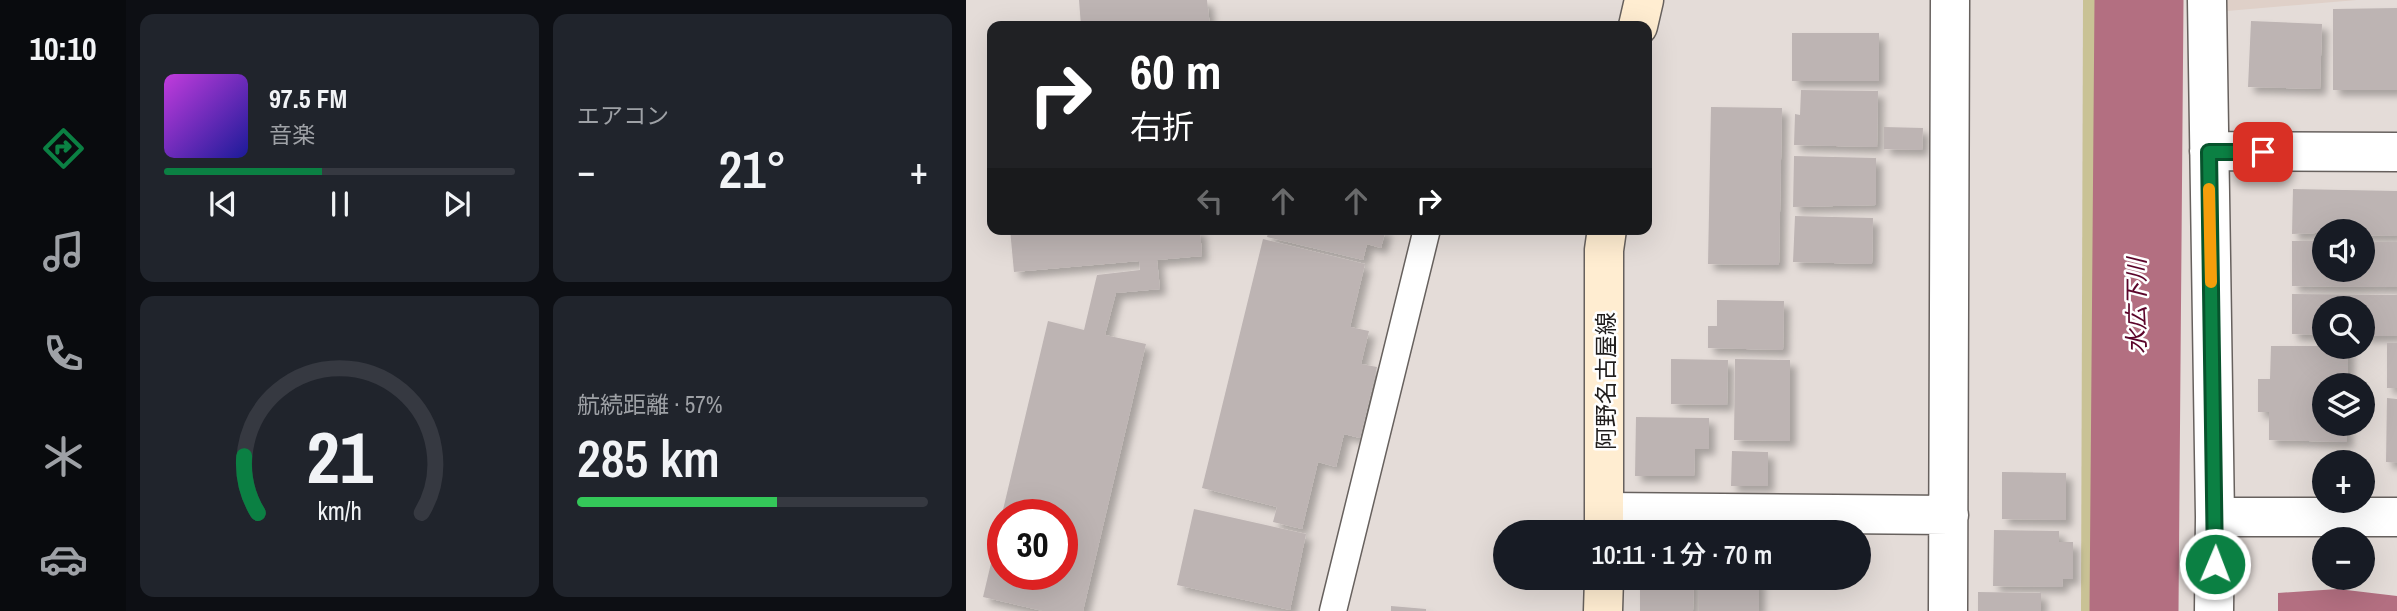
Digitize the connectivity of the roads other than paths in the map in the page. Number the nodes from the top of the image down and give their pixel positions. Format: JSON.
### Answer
{"nodes":[{"id":1,"x":1644,"y":0,"type":"edge"},
{"id":2,"x":1950,"y":0,"type":"edge"},
{"id":3,"x":2207,"y":0,"type":"edge"},
{"id":4,"x":1638,"y":21,"type":"edge"},
{"id":5,"x":2209,"y":152,"type":"junction"},
{"id":6,"x":2397,"y":152,"type":"edge"},
{"id":7,"x":1426,"y":235,"type":"edge"},
{"id":8,"x":1606,"y":235,"type":"edge"},
{"id":9,"x":1949,"y":515,"type":"junction"},
{"id":10,"x":2215,"y":517,"type":"junction"},
{"id":11,"x":2397,"y":517,"type":"edge"},
{"id":12,"x":1605,"y":520,"type":"edge"},
{"id":13,"x":1703,"y":520,"type":"edge"},
{"id":14,"x":1604,"y":590,"type":"edge"},
{"id":15,"x":1333,"y":611,"type":"edge"},
{"id":16,"x":1603,"y":611,"type":"edge"},
{"id":17,"x":1948,"y":611,"type":"edge"},
{"id":18,"x":2214,"y":611,"type":"edge"}],
"edges":[{"from":1,"to":4,"type":"main road"},
{"from":2,"to":9,"type":"street"},
{"from":3,"to":5,"type":"street"},
{"from":5,"to":6,"type":"street"},
{"from":5,"to":10,"type":"street"},
{"from":7,"to":15,"type":"lane"},
{"from":8,"to":12,"type":"main road","name":"阿野名古屋線"},
{"from":9,"to":13,"type":"street"},
{"from":9,"to":17,"type":"street"},
{"from":10,"to":11,"type":"street"},
{"from":10,"to":18,"type":"street"},
{"from":14,"to":16,"type":"main road"}]}
